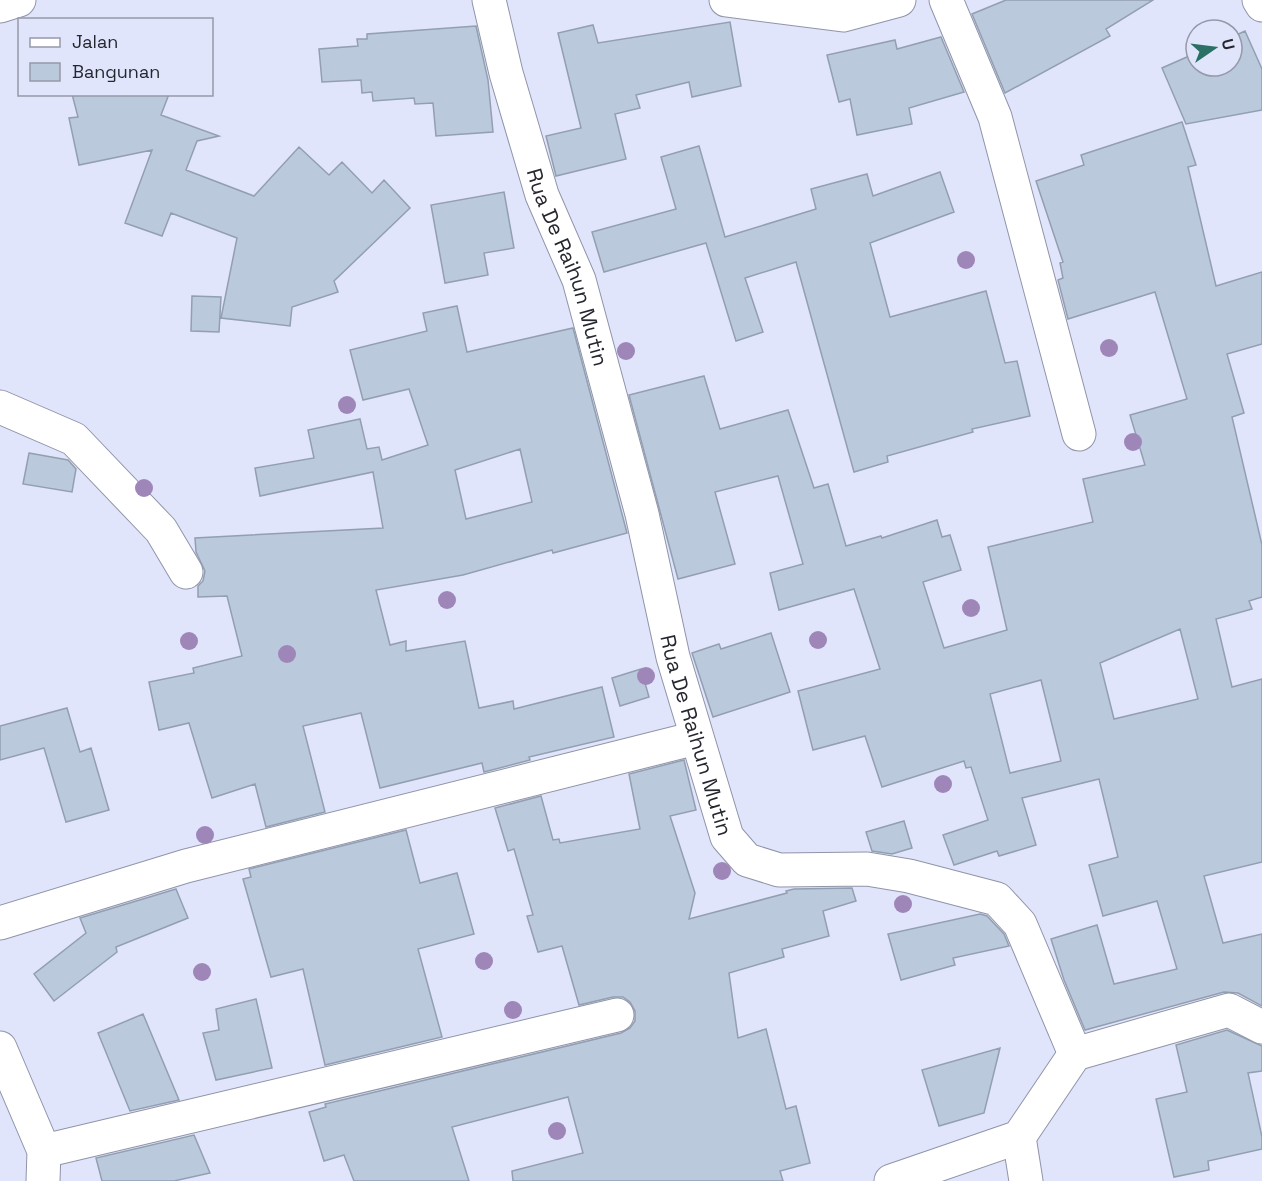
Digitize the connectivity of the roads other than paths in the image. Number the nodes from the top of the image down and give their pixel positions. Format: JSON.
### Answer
{"nodes":[{"id":1,"x":20,"y":0,"type":"edge"},
{"id":2,"x":489,"y":0,"type":"edge"},
{"id":3,"x":726,"y":0,"type":"edge"},
{"id":4,"x":900,"y":0,"type":"edge"},
{"id":5,"x":946,"y":0,"type":"edge"},
{"id":6,"x":1259,"y":0,"type":"edge"},
{"id":7,"x":1262,"y":5,"type":"edge"},
{"id":8,"x":0,"y":6,"type":"edge"},
{"id":9,"x":0,"y":407,"type":"edge"},
{"id":10,"x":1079,"y":434,"type":"dead end"},
{"id":11,"x":186,"y":572,"type":"dead end"},
{"id":12,"x":696,"y":738,"type":"junction"},
{"id":13,"x":0,"y":923,"type":"edge"},
{"id":14,"x":617,"y":1015,"type":"dead end"},
{"id":15,"x":1262,"y":1027,"type":"edge"},
{"id":16,"x":0,"y":1048,"type":"edge"},
{"id":17,"x":1075,"y":1054,"type":"junction"},
{"id":18,"x":1019,"y":1137,"type":"junction"},
{"id":19,"x":44,"y":1166,"type":"edge"},
{"id":20,"x":891,"y":1181,"type":"edge"},
{"id":21,"x":1026,"y":1181,"type":"edge"}],
"edges":[{"from":1,"to":8,"type":"street"},
{"from":2,"to":12,"type":"street","name":"Rua De Raihun Mutin"},
{"from":3,"to":4,"type":"street"},
{"from":5,"to":10,"type":"street"},
{"from":6,"to":7,"type":"street"},
{"from":9,"to":11,"type":"street"},
{"from":12,"to":13,"type":"street"},
{"from":12,"to":17,"type":"street","name":"Rua De Raihun Mutin"},
{"from":14,"to":19,"type":"street"},
{"from":15,"to":17,"type":"street"},
{"from":16,"to":19,"type":"street"},
{"from":17,"to":18,"type":"street"},
{"from":18,"to":20,"type":"street"},
{"from":18,"to":21,"type":"street"}]}
